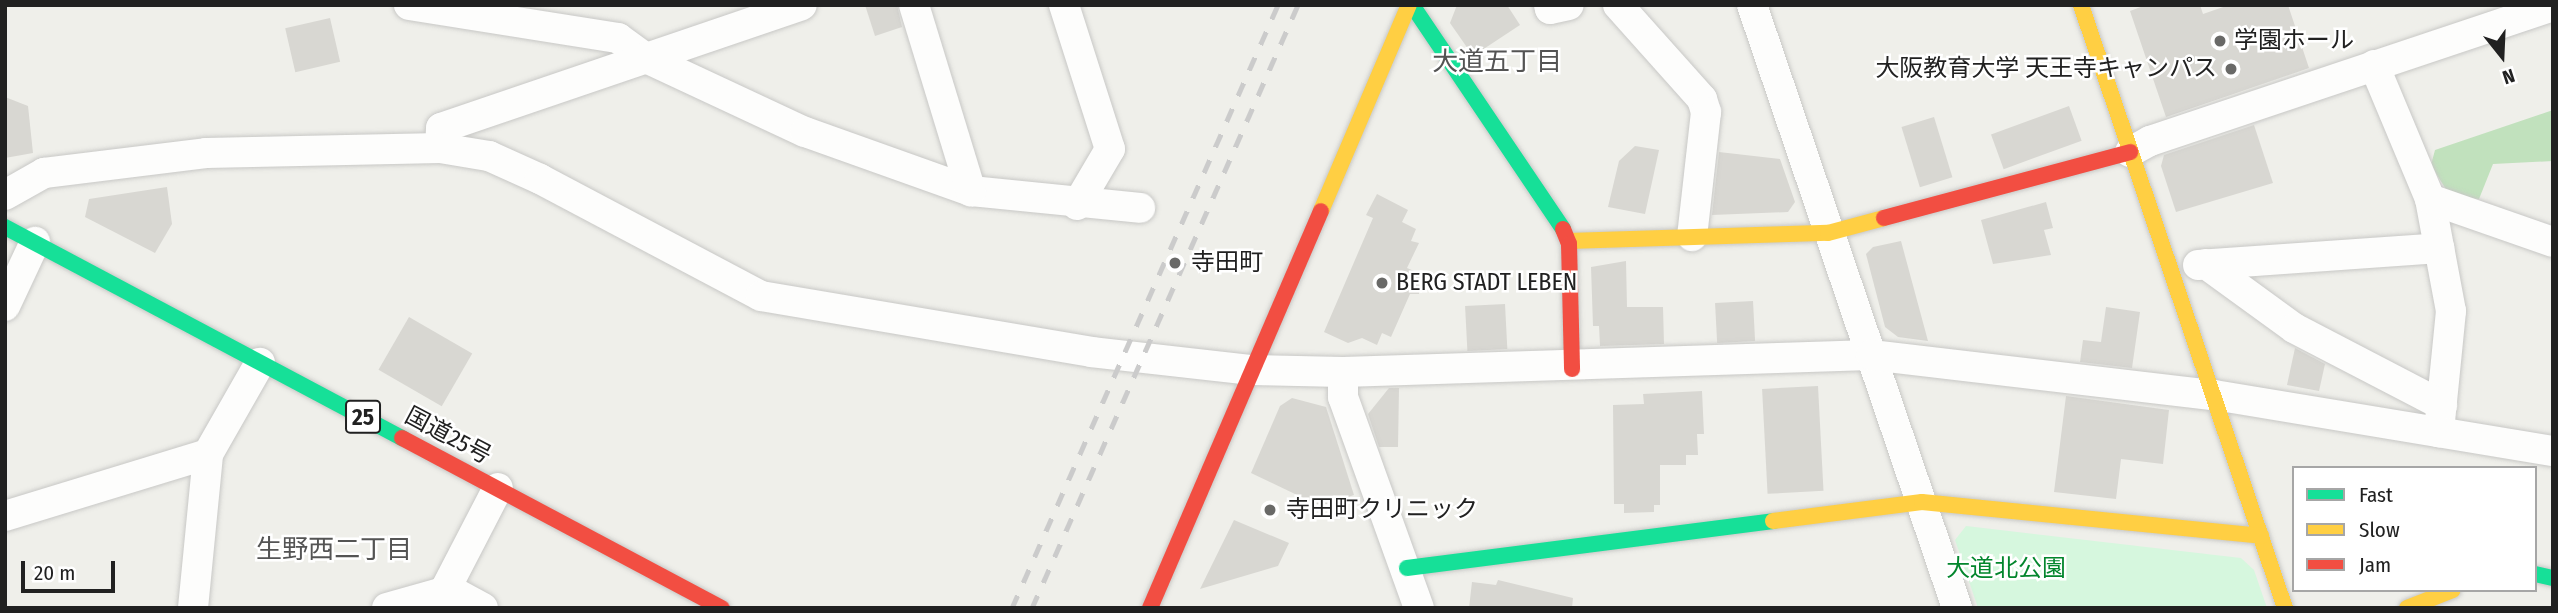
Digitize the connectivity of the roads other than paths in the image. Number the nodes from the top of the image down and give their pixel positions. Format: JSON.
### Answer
{"nodes":[{"id":1,"x":802,"y":5,"type":"edge"},
{"id":2,"x":914,"y":5,"type":"edge"},
{"id":3,"x":1063,"y":5,"type":"edge"},
{"id":4,"x":1411,"y":5,"type":"edge"},
{"id":5,"x":1549,"y":5,"type":"edge"},
{"id":6,"x":1569,"y":5,"type":"edge"},
{"id":7,"x":1618,"y":5,"type":"edge"},
{"id":8,"x":1752,"y":5,"type":"edge"},
{"id":9,"x":2081,"y":5,"type":"edge"},
{"id":10,"x":424,"y":6,"type":"edge"},
{"id":11,"x":2553,"y":6,"type":"edge"},
{"id":12,"x":759,"y":12,"type":"edge"},
{"id":13,"x":646,"y":58,"type":"junction"},
{"id":14,"x":2374,"y":65,"type":"junction"},
{"id":15,"x":440,"y":148,"type":"junction"},
{"id":16,"x":2130,"y":152,"type":"junction"},
{"id":17,"x":971,"y":191,"type":"junction"},
{"id":18,"x":5,"y":195,"type":"edge"},
{"id":19,"x":2430,"y":199,"type":"junction"},
{"id":20,"x":1077,"y":205,"type":"junction"},
{"id":21,"x":1140,"y":208,"type":"dead end"},
{"id":22,"x":5,"y":227,"type":"edge"},
{"id":23,"x":1828,"y":233,"type":"junction"},
{"id":24,"x":1692,"y":236,"type":"junction"},
{"id":25,"x":1568,"y":241,"type":"junction"},
{"id":26,"x":35,"y":242,"type":"junction"},
{"id":27,"x":2553,"y":242,"type":"edge"},
{"id":28,"x":2439,"y":248,"type":"junction"},
{"id":29,"x":2206,"y":264,"type":"junction"},
{"id":30,"x":2170,"y":269,"type":"junction"},
{"id":31,"x":5,"y":306,"type":"edge"},
{"id":32,"x":1871,"y":355,"type":"junction"},
{"id":33,"x":260,"y":363,"type":"junction"},
{"id":34,"x":1572,"y":369,"type":"junction"},
{"id":35,"x":1252,"y":370,"type":"junction"},
{"id":36,"x":1343,"y":372,"type":"junction"},
{"id":37,"x":2214,"y":395,"type":"junction"},
{"id":38,"x":2441,"y":419,"type":"junction"},
{"id":39,"x":2553,"y":451,"type":"edge"},
{"id":40,"x":208,"y":454,"type":"junction"},
{"id":41,"x":498,"y":488,"type":"junction"},
{"id":42,"x":1922,"y":502,"type":"junction"},
{"id":43,"x":5,"y":516,"type":"edge"},
{"id":44,"x":2261,"y":536,"type":"junction"},
{"id":45,"x":1407,"y":568,"type":"junction"},
{"id":46,"x":446,"y":588,"type":"junction"},
{"id":47,"x":2448,"y":592,"type":"edge"},
{"id":48,"x":193,"y":608,"type":"edge"},
{"id":49,"x":387,"y":608,"type":"edge"},
{"id":50,"x":483,"y":608,"type":"edge"},
{"id":51,"x":722,"y":608,"type":"edge"},
{"id":52,"x":1150,"y":608,"type":"edge"},
{"id":53,"x":1419,"y":608,"type":"edge"},
{"id":54,"x":1957,"y":608,"type":"edge"},
{"id":55,"x":2285,"y":608,"type":"edge"},
{"id":56,"x":2407,"y":608,"type":"edge"}],
"edges":[{"from":1,"to":12,"type":"street"},
{"from":2,"to":17,"type":"street"},
{"from":3,"to":20,"type":"street"},
{"from":4,"to":25,"type":"main road"},
{"from":4,"to":35,"type":"main road"},
{"from":5,"to":6,"type":"street"},
{"from":7,"to":24,"type":"street"},
{"from":8,"to":23,"type":"street"},
{"from":9,"to":16,"type":"main road"},
{"from":10,"to":13,"type":"street"},
{"from":11,"to":14,"type":"street"},
{"from":12,"to":13,"type":"street"},
{"from":13,"to":15,"type":"street"},
{"from":13,"to":17,"type":"street"},
{"from":14,"to":16,"type":"street"},
{"from":14,"to":19,"type":"street"},
{"from":15,"to":18,"type":"street"},
{"from":15,"to":35,"type":"street"},
{"from":16,"to":23,"type":"main road"},
{"from":16,"to":30,"type":"main road"},
{"from":17,"to":20,"type":"street"},
{"from":19,"to":27,"type":"street"},
{"from":19,"to":28,"type":"street"},
{"from":20,"to":21,"type":"street"},
{"from":22,"to":26,"type":"main road","name":"国道25号","number":"25"},
{"from":23,"to":24,"type":"main road"},
{"from":23,"to":32,"type":"street"},
{"from":24,"to":25,"type":"main road"},
{"from":25,"to":34,"type":"main road"},
{"from":26,"to":31,"type":"street"},
{"from":26,"to":33,"type":"main road","name":"国道25号","number":"25"},
{"from":28,"to":29,"type":"street"},
{"from":28,"to":38,"type":"street"},
{"from":29,"to":30,"type":"street"},
{"from":29,"to":38,"type":"street"},
{"from":30,"to":37,"type":"main road"},
{"from":32,"to":34,"type":"street"},
{"from":32,"to":37,"type":"street"},
{"from":32,"to":42,"type":"street"},
{"from":33,"to":40,"type":"street"},
{"from":33,"to":41,"type":"main road","name":"国道25号","number":"25"},
{"from":34,"to":36,"type":"street"},
{"from":35,"to":36,"type":"street"},
{"from":35,"to":52,"type":"main road"},
{"from":36,"to":45,"type":"street"},
{"from":37,"to":38,"type":"street"},
{"from":37,"to":44,"type":"main road"},
{"from":38,"to":39,"type":"street"},
{"from":40,"to":43,"type":"street"},
{"from":40,"to":48,"type":"street"},
{"from":41,"to":46,"type":"street"},
{"from":41,"to":51,"type":"main road","name":"国道25号","number":"25"},
{"from":42,"to":44,"type":"main road"},
{"from":42,"to":45,"type":"main road"},
{"from":42,"to":54,"type":"street"},
{"from":44,"to":55,"type":"main road"},
{"from":45,"to":53,"type":"street"},
{"from":46,"to":49,"type":"street"},
{"from":46,"to":50,"type":"street"},
{"from":47,"to":56,"type":"main road"}]}
